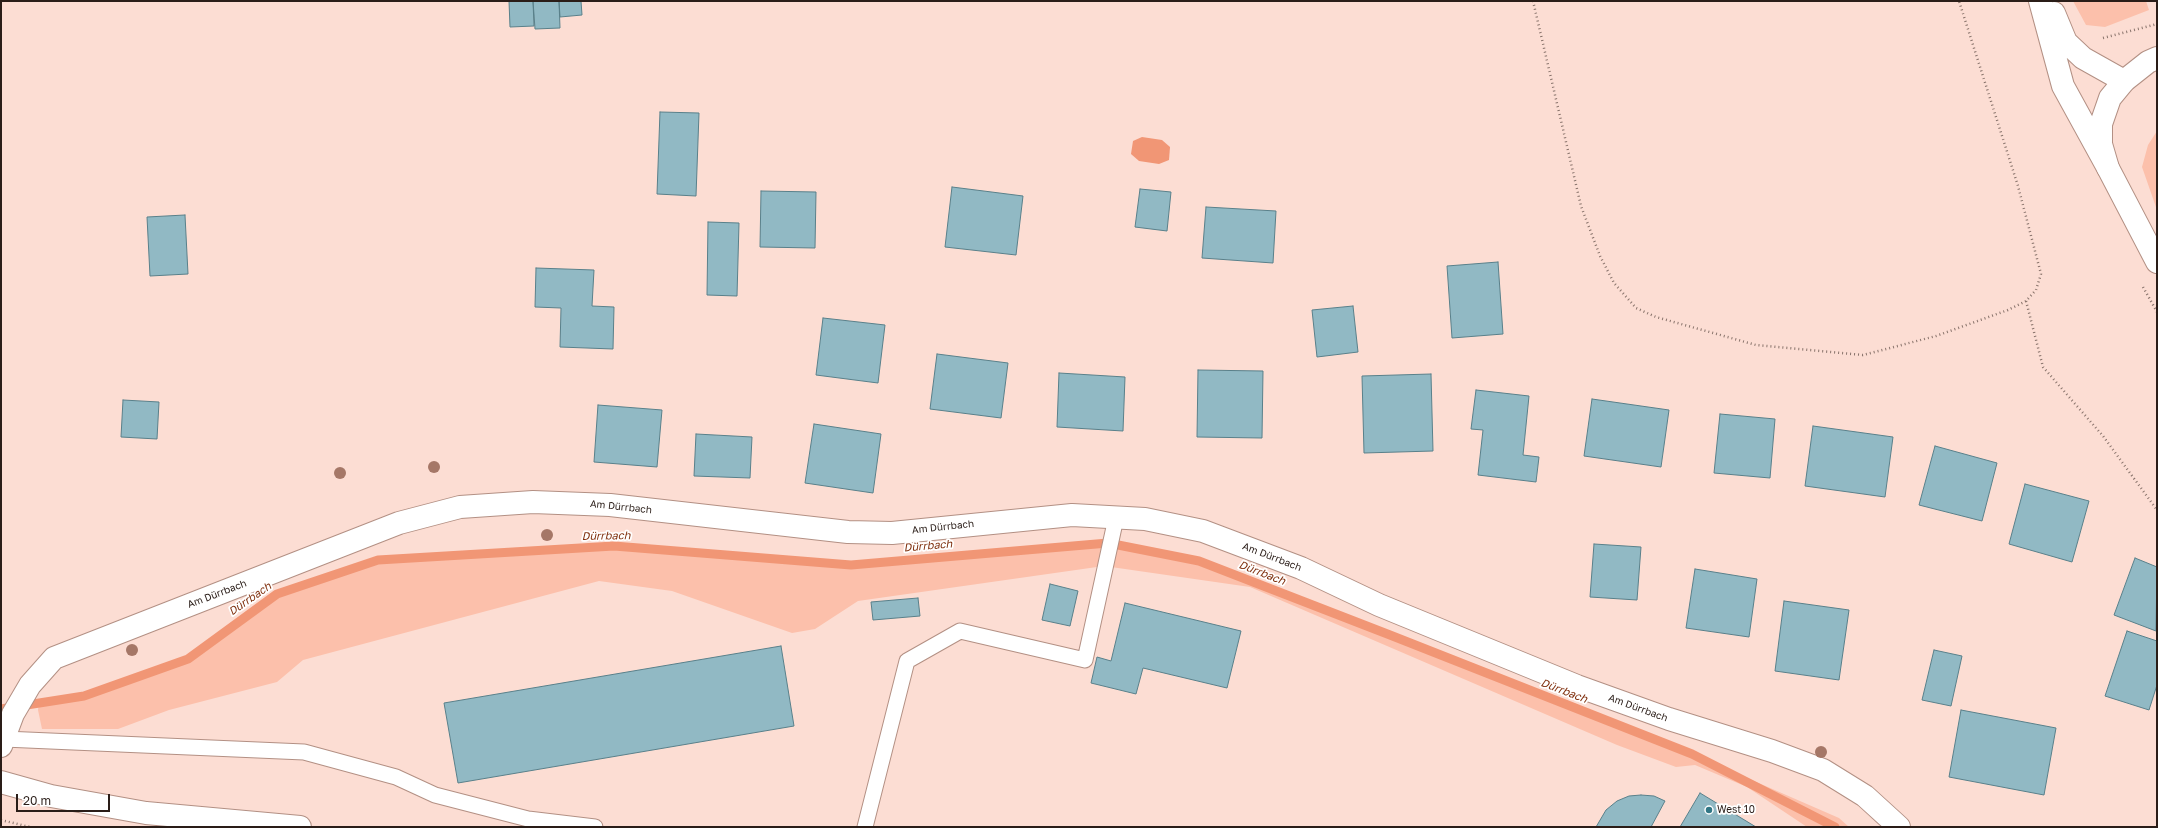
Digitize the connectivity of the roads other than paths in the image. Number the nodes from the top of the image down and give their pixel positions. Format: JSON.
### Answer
{"nodes":[{"id":1,"x":2040,"y":1,"type":"edge"},
{"id":2,"x":2049,"y":1,"type":"edge"},
{"id":3,"x":2152,"y":60,"type":"edge"},
{"id":4,"x":2124,"y":81,"type":"junction"},
{"id":5,"x":2108,"y":168,"type":"junction"},
{"id":6,"x":2157,"y":262,"type":"edge"},
{"id":7,"x":1116,"y":518,"type":"junction"},
{"id":8,"x":2,"y":742,"type":"edge"},
{"id":9,"x":1,"y":782,"type":"edge"},
{"id":10,"x":299,"y":827,"type":"edge"},
{"id":11,"x":595,"y":827,"type":"edge"},
{"id":12,"x":865,"y":827,"type":"edge"},
{"id":13,"x":1899,"y":827,"type":"edge"}],
"edges":[{"from":1,"to":5,"type":"main road"},
{"from":2,"to":4,"type":"main road"},
{"from":3,"to":4,"type":"main road"},
{"from":4,"to":5,"type":"main road"},
{"from":5,"to":6,"type":"main road"},
{"from":7,"to":8,"type":"main road","name":"Am Dürrbach"},
{"from":7,"to":12,"type":"lane"},
{"from":7,"to":13,"type":"main road","name":"Am Dürrbach"},
{"from":8,"to":11,"type":"lane"},
{"from":9,"to":10,"type":"main road"}]}
